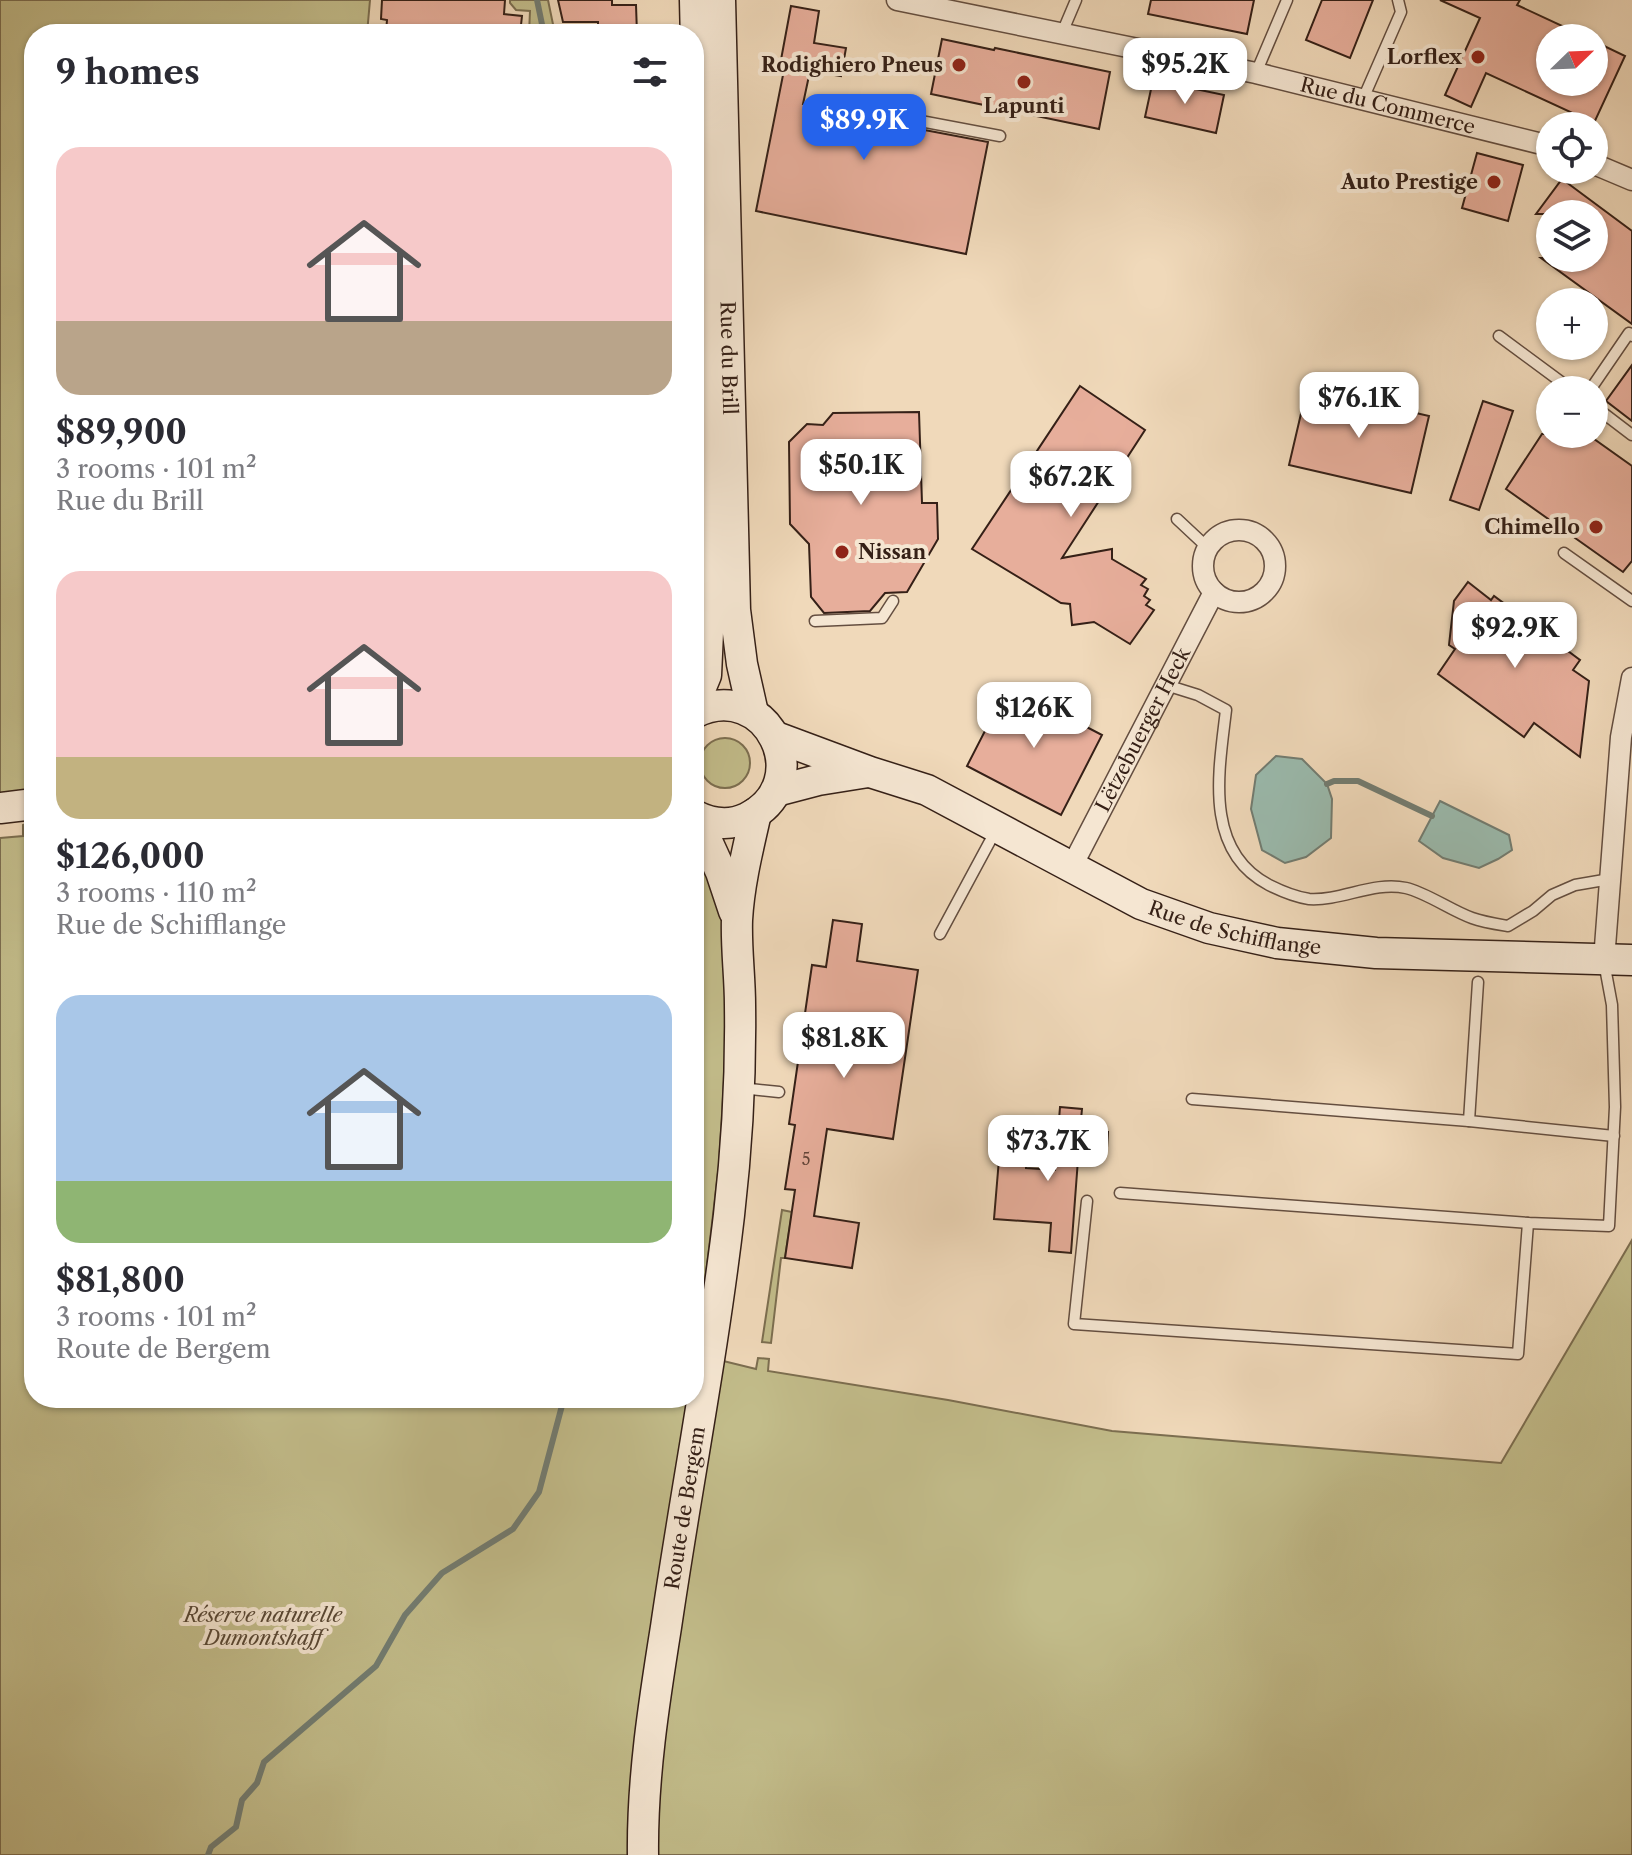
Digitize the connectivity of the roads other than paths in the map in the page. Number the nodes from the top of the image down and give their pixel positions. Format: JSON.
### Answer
{"nodes":[{"id":1,"x":695,"y":0,"type":"edge"},
{"id":2,"x":720,"y":0,"type":"edge"},
{"id":3,"x":897,"y":0,"type":"edge"},
{"id":4,"x":1076,"y":0,"type":"edge"},
{"id":5,"x":1287,"y":0,"type":"edge"},
{"id":6,"x":1398,"y":0,"type":"edge"},
{"id":7,"x":695,"y":24,"type":"edge"},
{"id":8,"x":1062,"y":33,"type":"junction"},
{"id":9,"x":1256,"y":73,"type":"junction"},
{"id":10,"x":1363,"y":99,"type":"junction"},
{"id":11,"x":820,"y":102,"type":"dead end"},
{"id":12,"x":1000,"y":136,"type":"dead end"},
{"id":13,"x":1536,"y":142,"type":"edge"},
{"id":14,"x":1608,"y":170,"type":"edge"},
{"id":15,"x":1632,"y":180,"type":"edge"},
{"id":16,"x":1499,"y":336,"type":"dead end"},
{"id":17,"x":1632,"y":336,"type":"edge"},
{"id":18,"x":1553,"y":376,"type":"edge"},
{"id":19,"x":1600,"y":376,"type":"edge"},
{"id":20,"x":1608,"y":417,"type":"edge"},
{"id":21,"x":1632,"y":435,"type":"edge"},
{"id":22,"x":1177,"y":519,"type":"dead end"},
{"id":23,"x":1208,"y":548,"type":"junction"},
{"id":24,"x":704,"y":549,"type":"edge"},
{"id":25,"x":1564,"y":553,"type":"dead end"},
{"id":26,"x":1214,"y":592,"type":"junction"},
{"id":27,"x":893,"y":601,"type":"dead end"},
{"id":28,"x":1632,"y":601,"type":"edge"},
{"id":29,"x":815,"y":621,"type":"dead end"},
{"id":30,"x":1632,"y":678,"type":"edge"},
{"id":31,"x":704,"y":680,"type":"edge"},
{"id":32,"x":1166,"y":685,"type":"junction"},
{"id":33,"x":704,"y":708,"type":"edge"},
{"id":34,"x":753,"y":713,"type":"junction"},
{"id":35,"x":776,"y":737,"type":"junction"},
{"id":36,"x":870,"y":772,"type":"junction"},
{"id":37,"x":766,"y":802,"type":"junction"},
{"id":38,"x":24,"y":805,"type":"edge"},
{"id":39,"x":0,"y":808,"type":"edge"},
{"id":40,"x":704,"y":819,"type":"edge"},
{"id":41,"x":997,"y":828,"type":"junction"},
{"id":42,"x":704,"y":835,"type":"edge"},
{"id":43,"x":1071,"y":868,"type":"junction"},
{"id":44,"x":1610,"y":879,"type":"junction"},
{"id":45,"x":737,"y":921,"type":"junction"},
{"id":46,"x":940,"y":934,"type":"dead end"},
{"id":47,"x":1618,"y":960,"type":"edge"},
{"id":48,"x":1478,"y":982,"type":"dead end"},
{"id":49,"x":739,"y":1088,"type":"junction"},
{"id":50,"x":779,"y":1092,"type":"dead end"},
{"id":51,"x":1192,"y":1099,"type":"dead end"},
{"id":52,"x":1469,"y":1121,"type":"junction"},
{"id":53,"x":1614,"y":1136,"type":"junction"},
{"id":54,"x":1120,"y":1193,"type":"dead end"},
{"id":55,"x":1087,"y":1201,"type":"dead end"},
{"id":56,"x":1528,"y":1223,"type":"junction"},
{"id":57,"x":704,"y":1391,"type":"edge"},
{"id":58,"x":701,"y":1408,"type":"edge"},
{"id":59,"x":643,"y":1855,"type":"edge"}],
"edges":[{"from":1,"to":7,"type":"main road","name":"Rue du Brill"},
{"from":2,"to":34,"type":"main road","name":"Rue du Brill"},
{"from":3,"to":8,"type":"street","name":"Rue du Commerce"},
{"from":4,"to":8,"type":"lane"},
{"from":5,"to":9,"type":"lane"},
{"from":6,"to":10,"type":"lane"},
{"from":8,"to":9,"type":"street","name":"Rue du Commerce"},
{"from":9,"to":10,"type":"street","name":"Rue du Commerce"},
{"from":10,"to":13,"type":"street","name":"Rue du Commerce"},
{"from":11,"to":12,"type":"lane"},
{"from":14,"to":15,"type":"street"},
{"from":16,"to":18,"type":"lane"},
{"from":17,"to":19,"type":"lane"},
{"from":20,"to":21,"type":"lane"},
{"from":22,"to":23,"type":"lane"},
{"from":23,"to":26,"type":"street"},
{"from":23,"to":26,"type":"street"},
{"from":24,"to":31,"type":"main road","name":"Rue du Brill"},
{"from":25,"to":28,"type":"lane"},
{"from":26,"to":32,"type":"street","name":"Lëtzebuerger Heck"},
{"from":27,"to":29,"type":"lane"},
{"from":30,"to":44,"type":"street"},
{"from":32,"to":43,"type":"street","name":"Lëtzebuerger Heck"},
{"from":32,"to":44,"type":"lane"},
{"from":33,"to":34,"type":"main road"},
{"from":34,"to":35,"type":"main road"},
{"from":35,"to":36,"type":"main road","name":"Rue de Schifflange"},
{"from":35,"to":37,"type":"main road","name":"Route de Bergem"},
{"from":36,"to":37,"type":"main road","name":"Rue de Schifflange"},
{"from":36,"to":41,"type":"main road","name":"Rue de Schifflange"},
{"from":37,"to":40,"type":"main road","name":"Rue de Schifflange"},
{"from":37,"to":45,"type":"main road","name":"Route de Bergem"},
{"from":38,"to":39,"type":"main road"},
{"from":41,"to":43,"type":"main road","name":"Rue de Schifflange"},
{"from":41,"to":46,"type":"lane"},
{"from":42,"to":45,"type":"main road","name":"Route de Bergem"},
{"from":43,"to":47,"type":"main road","name":"Rue de Schifflange"},
{"from":44,"to":47,"type":"street"},
{"from":45,"to":49,"type":"main road","name":"Route de Bergem"},
{"from":47,"to":53,"type":"lane"},
{"from":48,"to":52,"type":"lane"},
{"from":49,"to":50,"type":"lane"},
{"from":49,"to":57,"type":"main road","name":"Route de Bergem"},
{"from":51,"to":52,"type":"lane"},
{"from":52,"to":53,"type":"lane"},
{"from":53,"to":56,"type":"lane"},
{"from":54,"to":56,"type":"lane"},
{"from":55,"to":56,"type":"lane"},
{"from":58,"to":59,"type":"main road","name":"Route de Bergem"}]}
